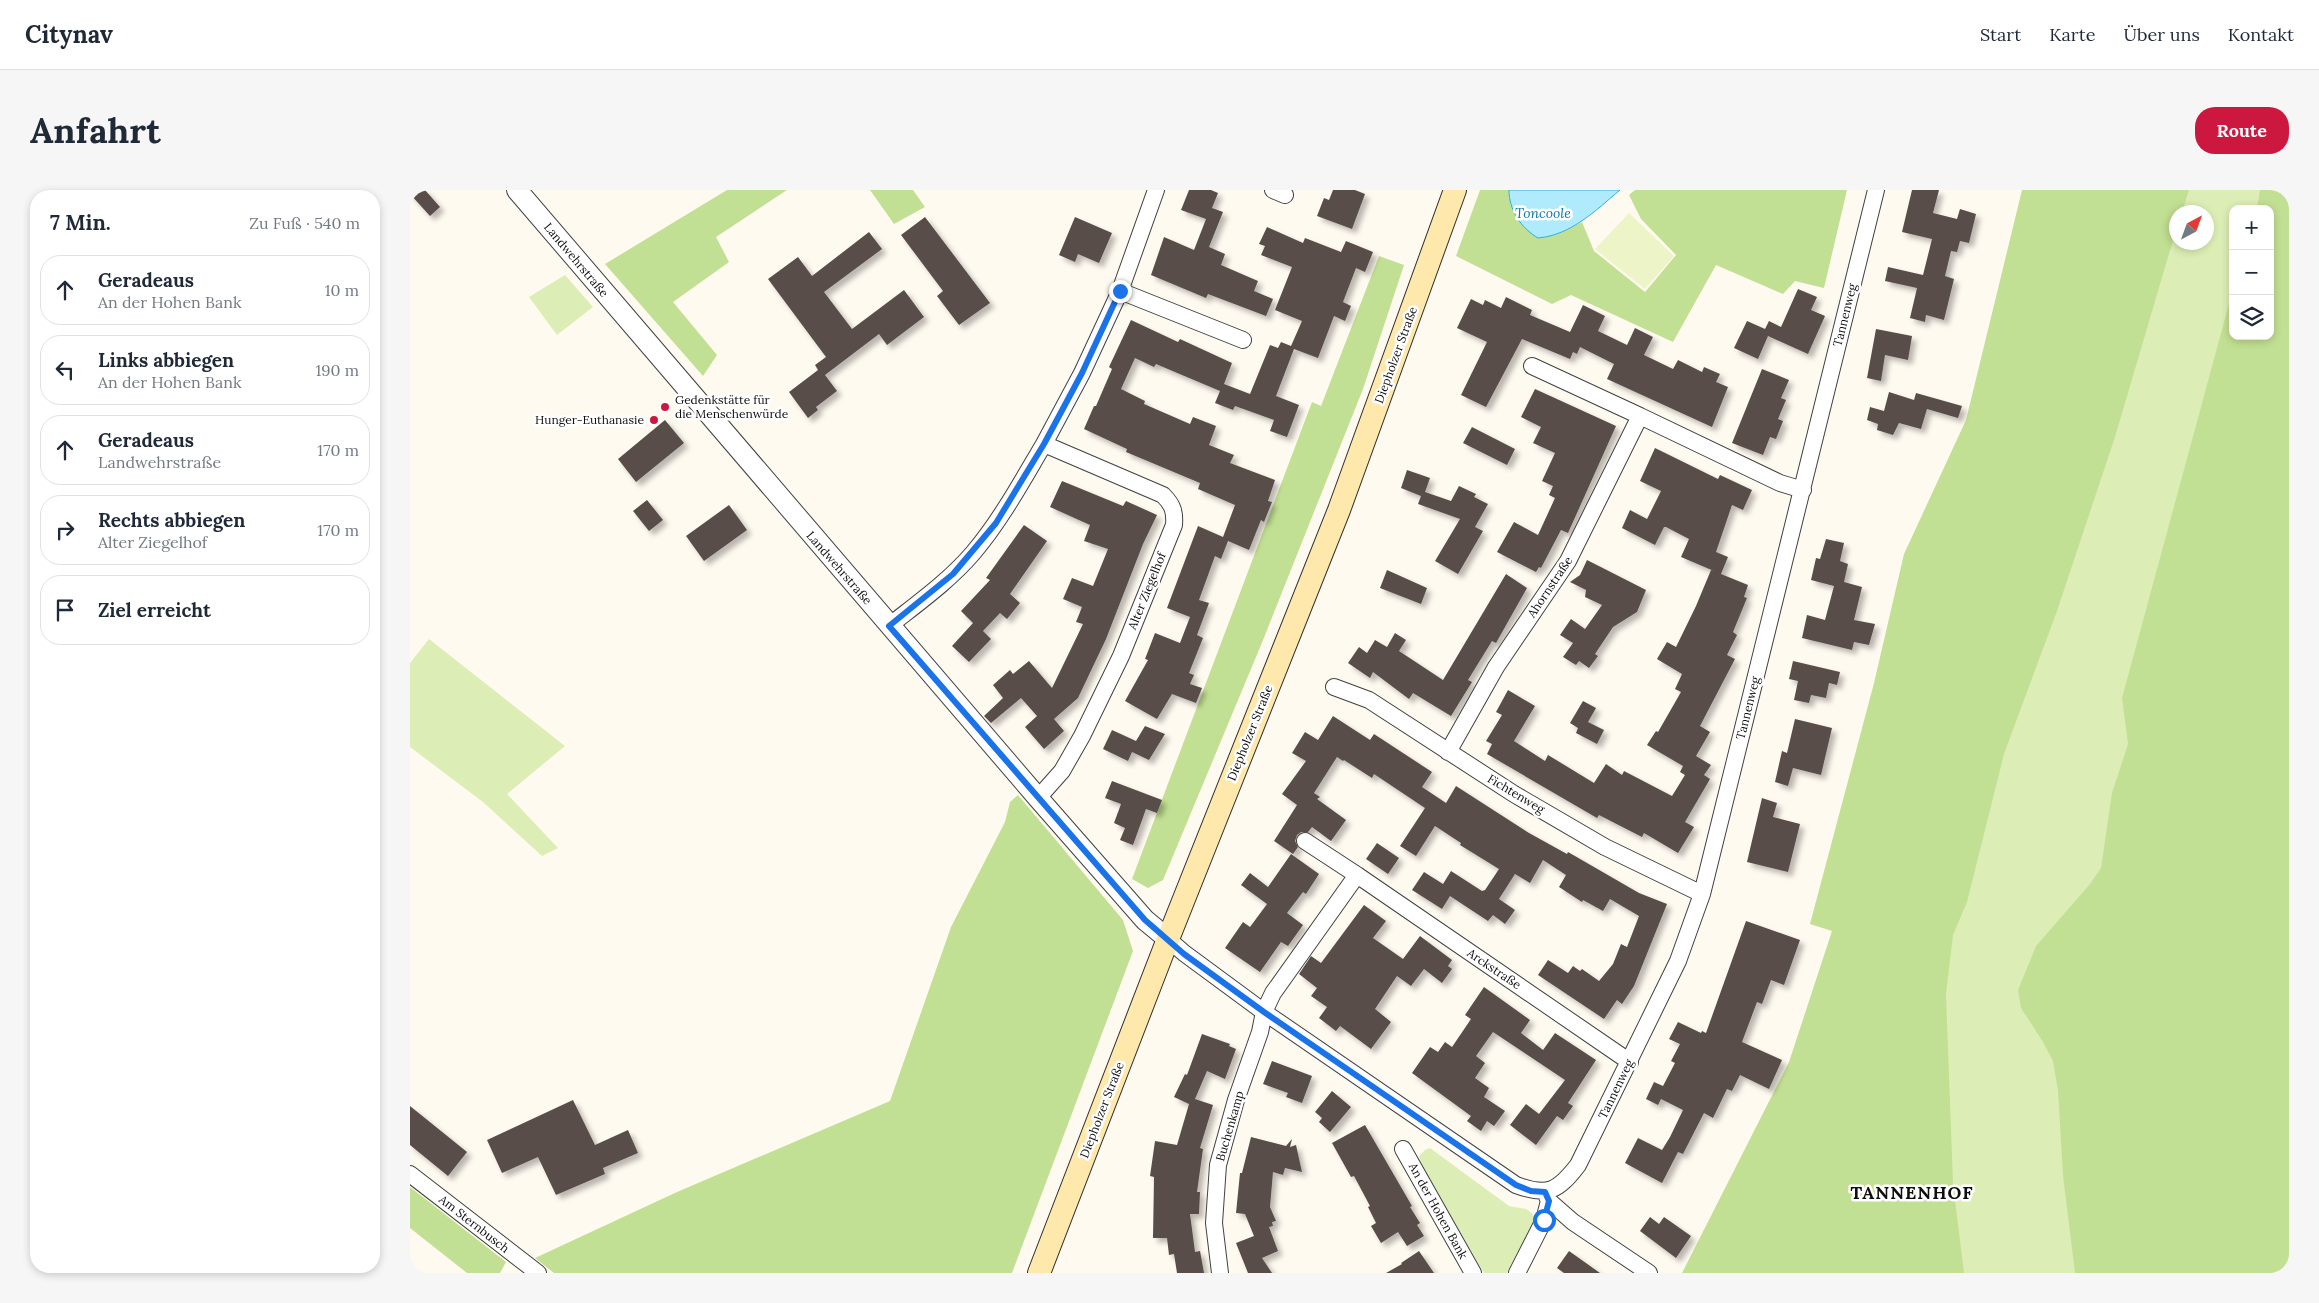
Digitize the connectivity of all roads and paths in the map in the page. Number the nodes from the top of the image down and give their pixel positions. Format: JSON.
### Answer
{"nodes":[{"id":1,"x":517,"y":190,"type":"edge"},
{"id":2,"x":1156,"y":190,"type":"edge"},
{"id":3,"x":1455,"y":190,"type":"edge"},
{"id":4,"x":1876,"y":190,"type":"edge"},
{"id":5,"x":1120,"y":291,"type":"junction"},
{"id":6,"x":1243,"y":340,"type":"dead end"},
{"id":7,"x":1532,"y":366,"type":"dead end"},
{"id":8,"x":1640,"y":416,"type":"junction"},
{"id":9,"x":1044,"y":444,"type":"junction"},
{"id":10,"x":1802,"y":490,"type":"junction"},
{"id":11,"x":889,"y":626,"type":"junction"},
{"id":12,"x":1334,"y":687,"type":"dead end"},
{"id":13,"x":1448,"y":752,"type":"junction"},
{"id":14,"x":1038,"y":798,"type":"junction"},
{"id":15,"x":1305,"y":841,"type":"dead end"},
{"id":16,"x":1358,"y":875,"type":"junction"},
{"id":17,"x":1702,"y":894,"type":"junction"},
{"id":18,"x":1168,"y":939,"type":"junction"},
{"id":19,"x":1264,"y":1012,"type":"junction"},
{"id":20,"x":1630,"y":1062,"type":"junction"},
{"id":21,"x":1403,"y":1149,"type":"dead end"},
{"id":22,"x":410,"y":1174,"type":"edge"},
{"id":23,"x":1547,"y":1197,"type":"junction"},
{"id":24,"x":538,"y":1273,"type":"edge"},
{"id":25,"x":1039,"y":1273,"type":"edge"},
{"id":26,"x":1220,"y":1273,"type":"edge"},
{"id":27,"x":1473,"y":1273,"type":"edge"},
{"id":28,"x":1517,"y":1273,"type":"edge"},
{"id":29,"x":1649,"y":1273,"type":"edge"}],
"edges":[{"from":1,"to":11,"type":"street","name":"Landwehrstraße"},
{"from":2,"to":5,"type":"street"},
{"from":3,"to":18,"type":"main road","name":"Diepholzer Straße"},
{"from":4,"to":10,"type":"street","name":"Tannenweg"},
{"from":5,"to":6,"type":"street"},
{"from":5,"to":9,"type":"street"},
{"from":7,"to":8,"type":"street"},
{"from":8,"to":10,"type":"street"},
{"from":8,"to":13,"type":"street","name":"Ahornstraße"},
{"from":9,"to":11,"type":"street"},
{"from":9,"to":14,"type":"street","name":"Alter Ziegelhof"},
{"from":10,"to":17,"type":"street","name":"Tannenweg"},
{"from":11,"to":14,"type":"street","name":"Landwehrstraße"},
{"from":12,"to":13,"type":"street","name":"Fichtenweg"},
{"from":13,"to":17,"type":"street","name":"Fichtenweg"},
{"from":14,"to":18,"type":"street","name":"Landwehrstraße"},
{"from":15,"to":16,"type":"street","name":"Arckstraße"},
{"from":16,"to":19,"type":"street"},
{"from":16,"to":20,"type":"street","name":"Arckstraße"},
{"from":17,"to":20,"type":"street","name":"Tannenweg"},
{"from":18,"to":19,"type":"street"},
{"from":18,"to":25,"type":"main road","name":"Diepholzer Straße"},
{"from":19,"to":23,"type":"street"},
{"from":19,"to":26,"type":"street","name":"Buchenkamp"},
{"from":20,"to":23,"type":"street","name":"Tannenweg"},
{"from":21,"to":27,"type":"street","name":"An der Hohen Bank"},
{"from":22,"to":24,"type":"street","name":"Am Sternbusch"},
{"from":23,"to":28,"type":"street"},
{"from":23,"to":29,"type":"street"}]}
